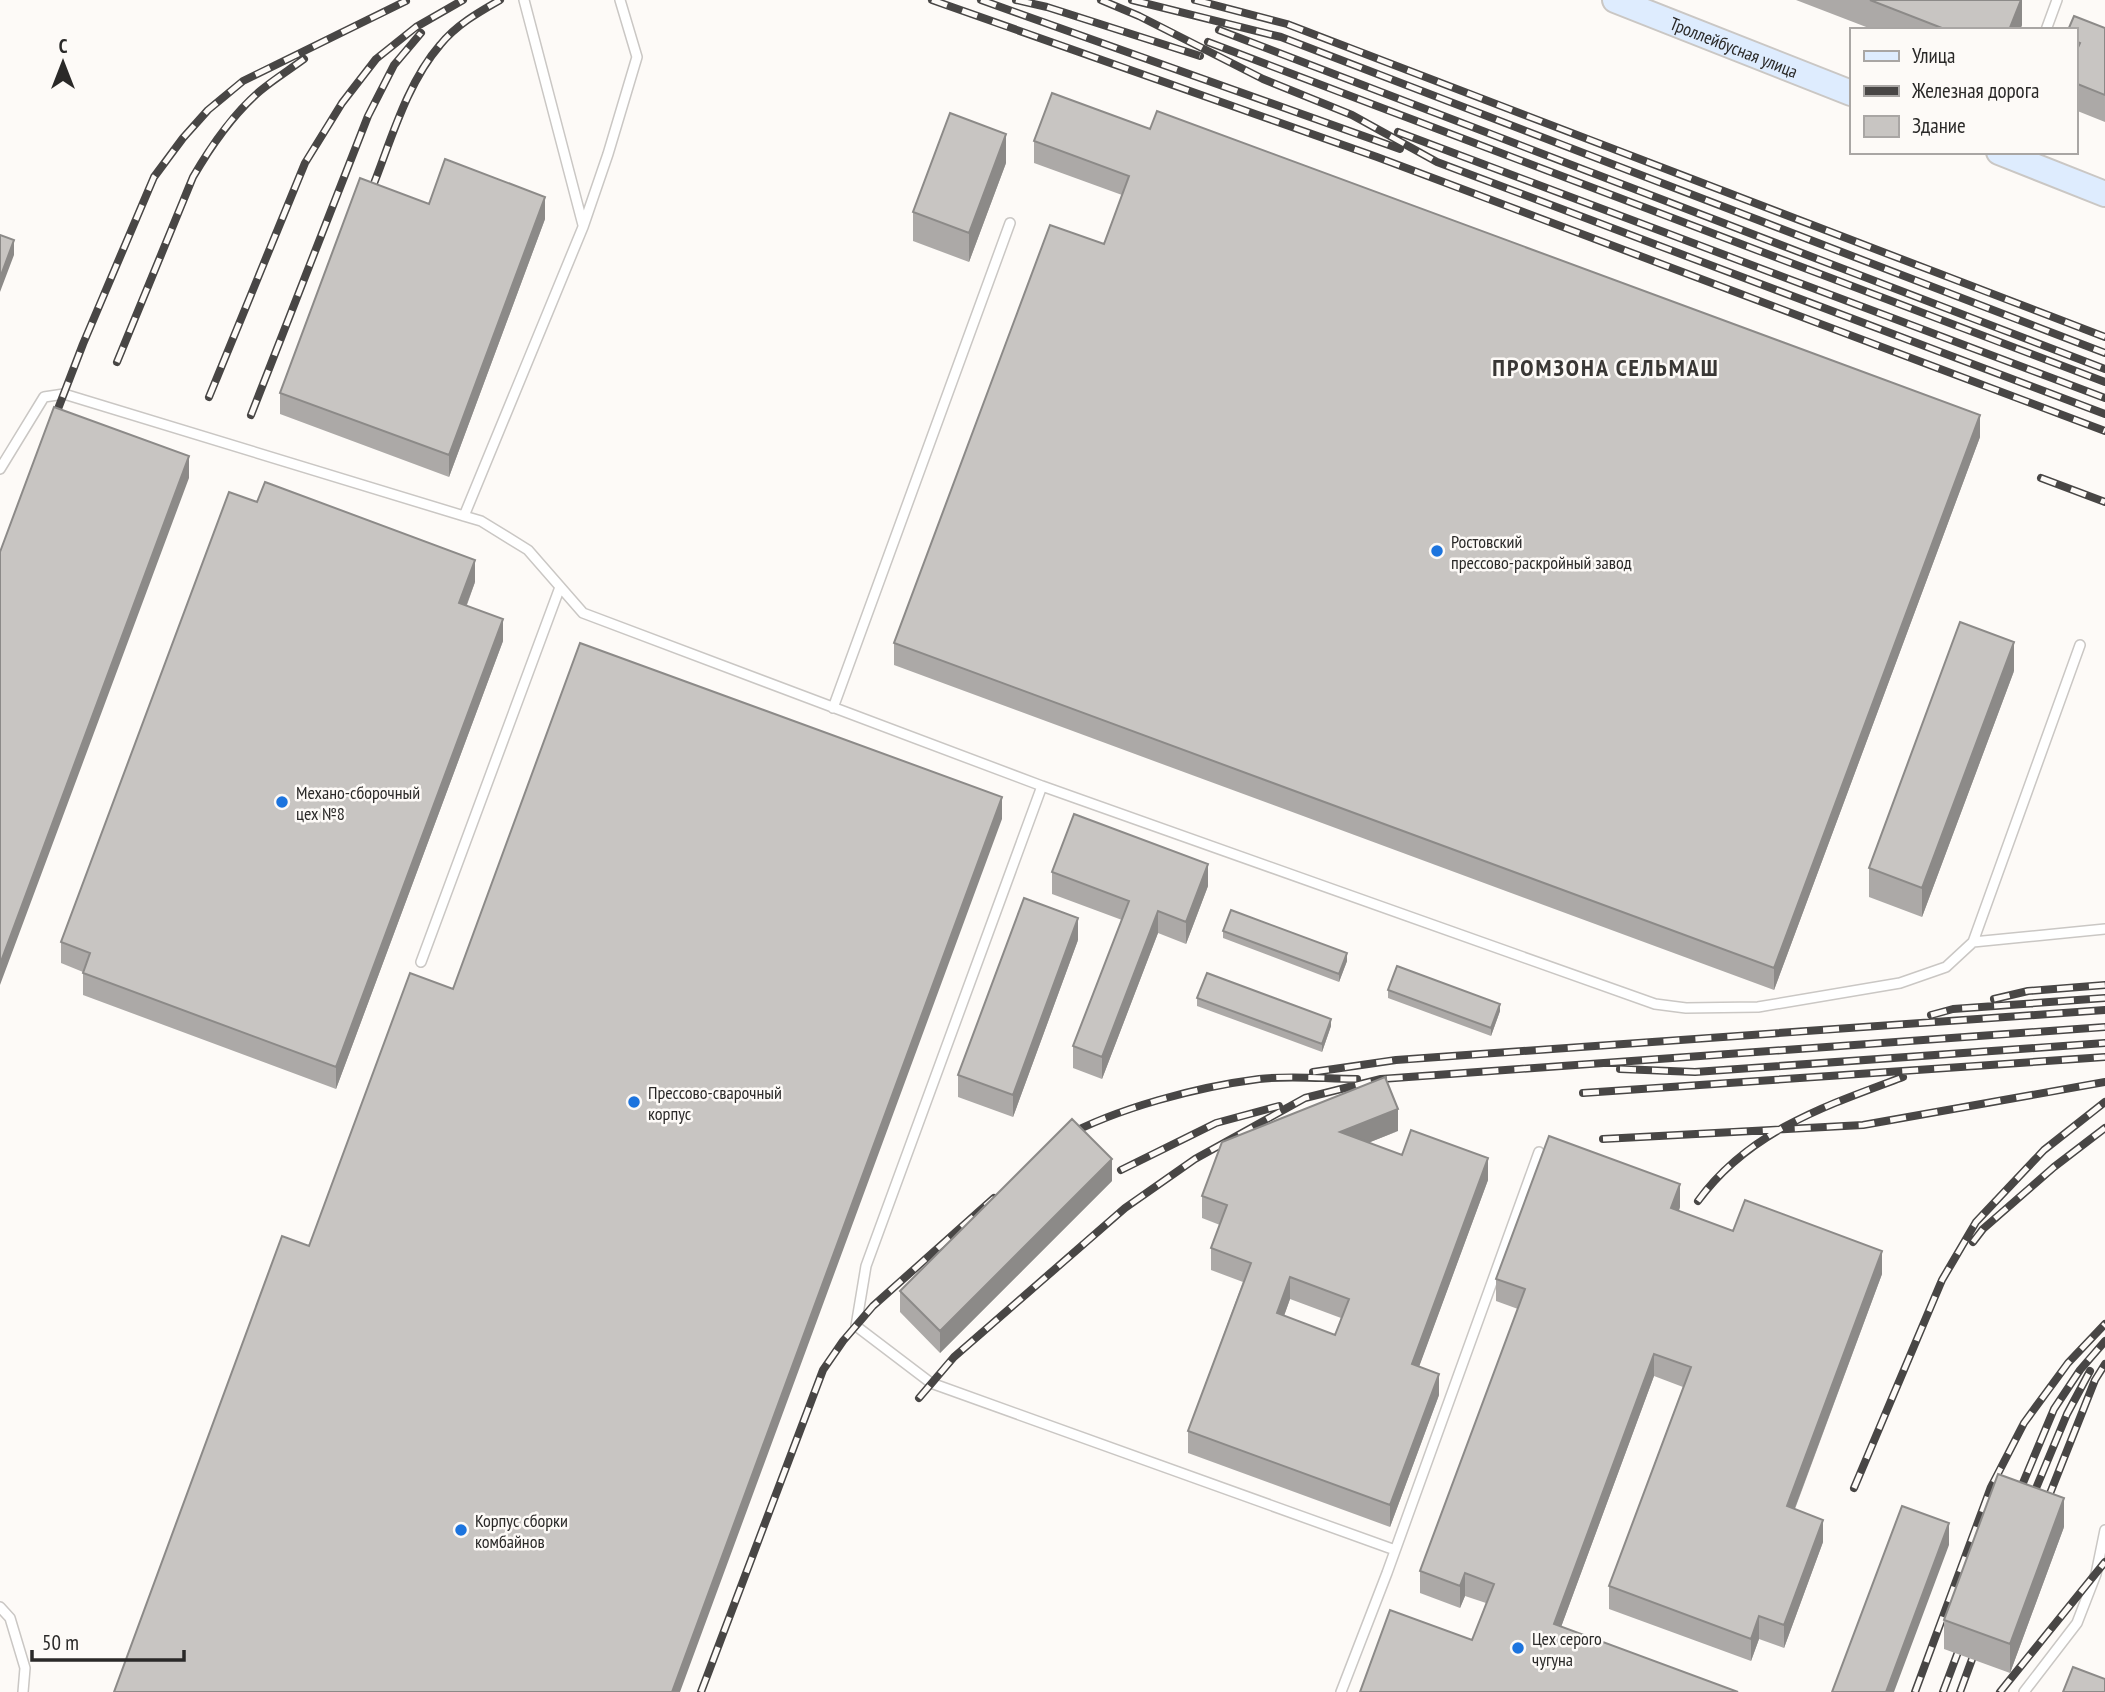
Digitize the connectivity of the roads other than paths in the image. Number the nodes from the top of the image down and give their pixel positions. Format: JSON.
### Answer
{"nodes":[{"id":1,"x":524,"y":0,"type":"edge"},
{"id":2,"x":620,"y":0,"type":"edge"},
{"id":3,"x":1615,"y":0,"type":"edge"},
{"id":4,"x":2057,"y":0,"type":"edge"},
{"id":5,"x":2047,"y":28,"type":"edge"},
{"id":6,"x":1850,"y":93,"type":"edge"},
{"id":7,"x":2004,"y":154,"type":"edge"},
{"id":8,"x":2105,"y":194,"type":"edge"},
{"id":9,"x":1010,"y":223,"type":"dead end"},
{"id":10,"x":583,"y":227,"type":"junction"},
{"id":11,"x":0,"y":469,"type":"edge"},
{"id":12,"x":464,"y":516,"type":"junction"},
{"id":13,"x":560,"y":587,"type":"junction"},
{"id":14,"x":2080,"y":645,"type":"dead end"},
{"id":15,"x":834,"y":708,"type":"junction"},
{"id":16,"x":1042,"y":786,"type":"junction"},
{"id":17,"x":2105,"y":929,"type":"edge"},
{"id":18,"x":1973,"y":942,"type":"junction"},
{"id":19,"x":421,"y":962,"type":"dead end"},
{"id":20,"x":1539,"y":1152,"type":"dead end"},
{"id":21,"x":2105,"y":1531,"type":"edge"},
{"id":22,"x":1395,"y":1550,"type":"junction"},
{"id":23,"x":0,"y":1607,"type":"edge"},
{"id":24,"x":23,"y":1692,"type":"edge"},
{"id":25,"x":1340,"y":1692,"type":"edge"},
{"id":26,"x":2024,"y":1692,"type":"edge"}],
"edges":[{"from":1,"to":10,"type":"lane"},
{"from":2,"to":10,"type":"lane"},
{"from":3,"to":6,"type":"main road","name":"Троллейбусная улица"},
{"from":4,"to":5,"type":"lane"},
{"from":7,"to":8,"type":"main road"},
{"from":9,"to":15,"type":"lane"},
{"from":10,"to":12,"type":"lane"},
{"from":11,"to":12,"type":"lane"},
{"from":12,"to":13,"type":"lane"},
{"from":13,"to":15,"type":"lane"},
{"from":13,"to":19,"type":"lane"},
{"from":14,"to":18,"type":"lane"},
{"from":15,"to":16,"type":"lane"},
{"from":16,"to":18,"type":"lane"},
{"from":16,"to":22,"type":"lane"},
{"from":17,"to":18,"type":"lane"},
{"from":20,"to":22,"type":"lane"},
{"from":21,"to":26,"type":"lane"},
{"from":22,"to":25,"type":"lane"},
{"from":23,"to":24,"type":"lane"}]}
